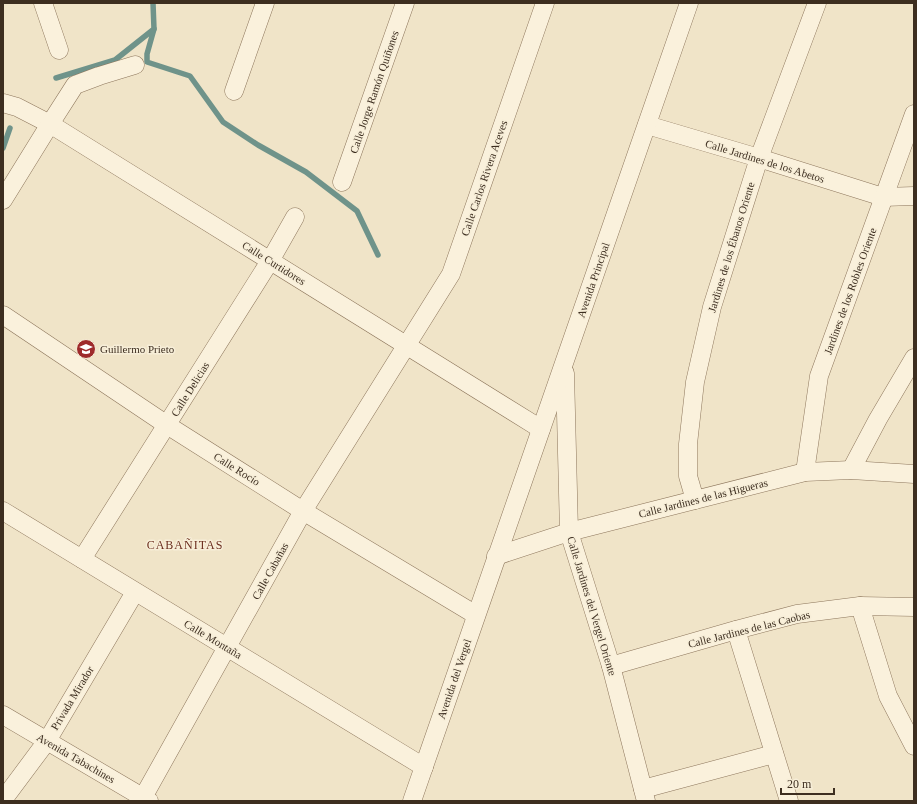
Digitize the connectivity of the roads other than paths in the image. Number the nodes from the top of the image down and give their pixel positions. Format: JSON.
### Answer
{"nodes":[{"id":1,"x":44,"y":3,"type":"edge"},
{"id":2,"x":265,"y":3,"type":"edge"},
{"id":3,"x":406,"y":3,"type":"edge"},
{"id":4,"x":545,"y":3,"type":"edge"},
{"id":5,"x":689,"y":3,"type":"edge"},
{"id":6,"x":817,"y":3,"type":"edge"},
{"id":7,"x":59,"y":50,"type":"dead end"},
{"id":8,"x":135,"y":65,"type":"dead end"},
{"id":9,"x":234,"y":90,"type":"dead end"},
{"id":10,"x":3,"y":103,"type":"edge"},
{"id":11,"x":914,"y":114,"type":"edge"},
{"id":12,"x":50,"y":124,"type":"junction"},
{"id":13,"x":647,"y":126,"type":"junction"},
{"id":14,"x":759,"y":158,"type":"junction"},
{"id":15,"x":342,"y":182,"type":"dead end"},
{"id":16,"x":914,"y":196,"type":"edge"},
{"id":17,"x":883,"y":197,"type":"junction"},
{"id":18,"x":3,"y":200,"type":"edge"},
{"id":19,"x":295,"y":217,"type":"dead end"},
{"id":20,"x":270,"y":261,"type":"junction"},
{"id":21,"x":3,"y":315,"type":"edge"},
{"id":22,"x":407,"y":346,"type":"junction"},
{"id":23,"x":914,"y":358,"type":"edge"},
{"id":24,"x":565,"y":360,"type":"junction"},
{"id":25,"x":167,"y":425,"type":"junction"},
{"id":26,"x":541,"y":429,"type":"junction"},
{"id":27,"x":851,"y":470,"type":"junction"},
{"id":28,"x":805,"y":472,"type":"junction"},
{"id":29,"x":914,"y":474,"type":"edge"},
{"id":30,"x":695,"y":500,"type":"junction"},
{"id":31,"x":3,"y":511,"type":"edge"},
{"id":32,"x":303,"y":511,"type":"junction"},
{"id":33,"x":569,"y":532,"type":"junction"},
{"id":34,"x":496,"y":556,"type":"junction"},
{"id":35,"x":82,"y":560,"type":"junction"},
{"id":36,"x":135,"y":592,"type":"junction"},
{"id":37,"x":860,"y":606,"type":"junction"},
{"id":38,"x":914,"y":607,"type":"edge"},
{"id":39,"x":476,"y":615,"type":"junction"},
{"id":40,"x":736,"y":630,"type":"junction"},
{"id":41,"x":227,"y":647,"type":"junction"},
{"id":42,"x":611,"y":666,"type":"junction"},
{"id":43,"x":3,"y":715,"type":"edge"},
{"id":44,"x":47,"y":741,"type":"junction"},
{"id":45,"x":914,"y":746,"type":"edge"},
{"id":46,"x":774,"y":754,"type":"junction"},
{"id":47,"x":424,"y":767,"type":"junction"},
{"id":48,"x":644,"y":795,"type":"edge"},
{"id":49,"x":3,"y":800,"type":"edge"},
{"id":50,"x":144,"y":800,"type":"edge"},
{"id":51,"x":412,"y":801,"type":"edge"},
{"id":52,"x":789,"y":801,"type":"edge"}],
"edges":[{"from":1,"to":7,"type":"street"},
{"from":2,"to":9,"type":"street"},
{"from":3,"to":15,"type":"street","name":"Calle Jorge Ramón Quiñones"},
{"from":4,"to":22,"type":"street","name":"Calle Carlos Rivera Aceves"},
{"from":5,"to":13,"type":"street","name":"Avenida Principal"},
{"from":6,"to":14,"type":"street","name":"Jardines de los Ébanos Oriente"},
{"from":8,"to":12,"type":"street"},
{"from":10,"to":12,"type":"street","name":"Calle Curtidores"},
{"from":11,"to":17,"type":"street","name":"Jardines de los Robles Oriente"},
{"from":12,"to":18,"type":"street"},
{"from":12,"to":20,"type":"street","name":"Calle Curtidores"},
{"from":13,"to":14,"type":"street","name":"Calle Jardines de los Abetos"},
{"from":13,"to":24,"type":"street","name":"Avenida Principal"},
{"from":14,"to":17,"type":"street","name":"Calle Jardines de los Abetos"},
{"from":14,"to":30,"type":"street","name":"Jardines de los Ébanos Oriente"},
{"from":16,"to":17,"type":"street","name":"Calle Jardines de los Abetos"},
{"from":17,"to":28,"type":"street","name":"Jardines de los Robles Oriente"},
{"from":19,"to":20,"type":"street","name":"Calle Delicias"},
{"from":20,"to":22,"type":"street","name":"Calle Curtidores"},
{"from":20,"to":25,"type":"street","name":"Calle Delicias"},
{"from":21,"to":25,"type":"street","name":"Calle Rocío"},
{"from":22,"to":26,"type":"street","name":"Calle Curtidores"},
{"from":22,"to":32,"type":"street","name":"Calle Cabañas"},
{"from":23,"to":27,"type":"street"},
{"from":24,"to":26,"type":"street","name":"Avenida Principal"},
{"from":24,"to":33,"type":"street","name":"Calle Jardines del Vergel Oriente"},
{"from":25,"to":32,"type":"street","name":"Calle Rocío"},
{"from":25,"to":35,"type":"street","name":"Calle Delicias"},
{"from":26,"to":34,"type":"street","name":"Avenida Principal"},
{"from":27,"to":28,"type":"street","name":"Calle Jardines de las Higueras"},
{"from":27,"to":29,"type":"street","name":"Calle Jardines de las Higueras"},
{"from":28,"to":30,"type":"street","name":"Calle Jardines de las Higueras"},
{"from":30,"to":33,"type":"street","name":"Calle Jardines de las Higueras"},
{"from":31,"to":35,"type":"street","name":"Calle Montaña"},
{"from":32,"to":39,"type":"street","name":"Calle Rocío"},
{"from":32,"to":41,"type":"street","name":"Calle Cabañas"},
{"from":33,"to":34,"type":"street","name":"Calle Jardines de las Higueras"},
{"from":33,"to":42,"type":"street","name":"Calle Jardines del Vergel Oriente"},
{"from":34,"to":39,"type":"street","name":"Avenida del Vergel"},
{"from":35,"to":36,"type":"street","name":"Calle Montaña"},
{"from":36,"to":41,"type":"street","name":"Calle Montaña"},
{"from":36,"to":44,"type":"street","name":"Privada Mirador"},
{"from":37,"to":38,"type":"street","name":"Calle Jardines de las Caobas"},
{"from":37,"to":40,"type":"street","name":"Calle Jardines de las Caobas"},
{"from":37,"to":45,"type":"street"},
{"from":39,"to":47,"type":"street","name":"Avenida del Vergel"},
{"from":40,"to":42,"type":"street","name":"Calle Jardines de las Caobas"},
{"from":40,"to":46,"type":"street"},
{"from":41,"to":47,"type":"street","name":"Calle Montaña"},
{"from":41,"to":50,"type":"street","name":"Calle Cabañas"},
{"from":42,"to":48,"type":"street","name":"Calle Jardines del Vergel Oriente"},
{"from":43,"to":44,"type":"street","name":"Avenida Tabachines"},
{"from":44,"to":49,"type":"street","name":"Privada Mirador"},
{"from":44,"to":50,"type":"street","name":"Avenida Tabachines"},
{"from":46,"to":48,"type":"street"},
{"from":46,"to":52,"type":"street"},
{"from":47,"to":51,"type":"street","name":"Avenida del Vergel"}]}
